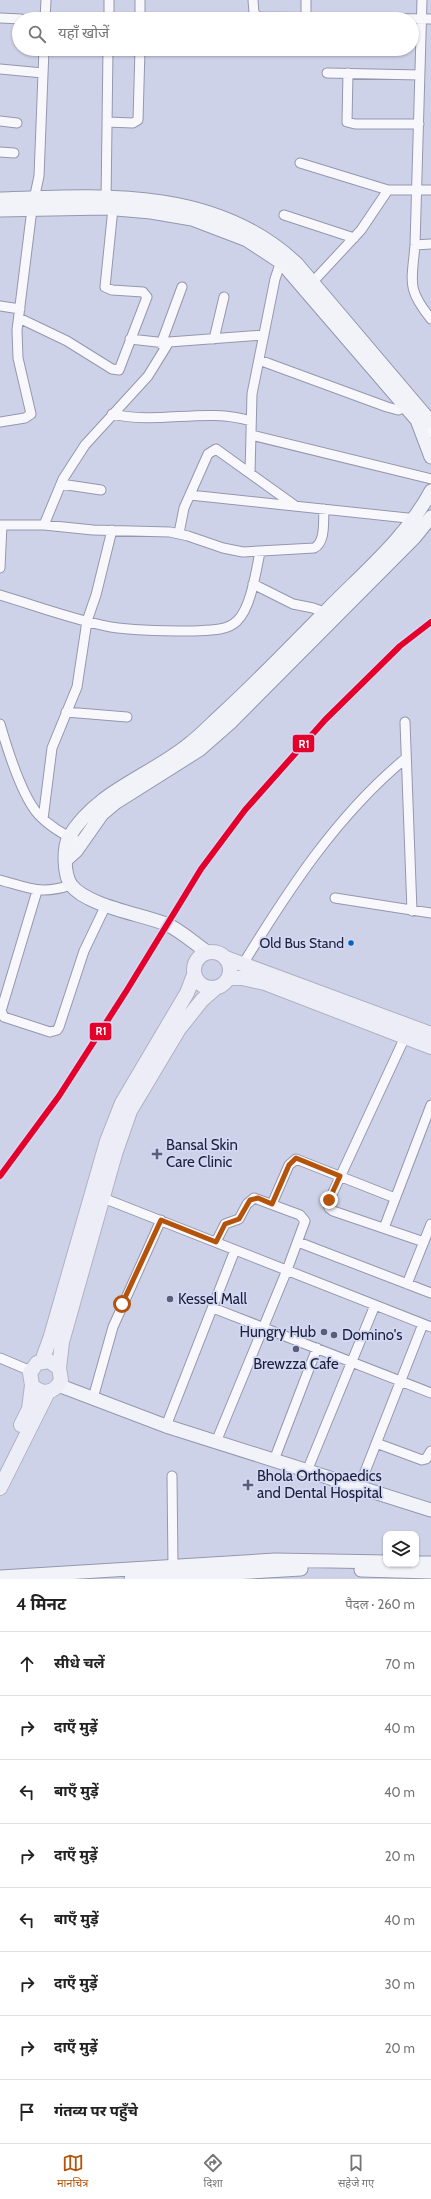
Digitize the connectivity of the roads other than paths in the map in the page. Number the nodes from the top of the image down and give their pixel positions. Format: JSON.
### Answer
{"nodes":[{"id":1,"x":46,"y":0,"type":"edge"},
{"id":2,"x":109,"y":0,"type":"edge"},
{"id":3,"x":140,"y":0,"type":"edge"},
{"id":4,"x":253,"y":0,"type":"edge"},
{"id":5,"x":306,"y":0,"type":"edge"},
{"id":6,"x":422,"y":0,"type":"edge"},
{"id":7,"x":45,"y":12,"type":"edge"},
{"id":8,"x":109,"y":12,"type":"edge"},
{"id":9,"x":140,"y":12,"type":"edge"},
{"id":10,"x":254,"y":12,"type":"edge"},
{"id":11,"x":306,"y":12,"type":"edge"},
{"id":12,"x":0,"y":18,"type":"edge"},
{"id":13,"x":12,"y":19,"type":"edge"},
{"id":14,"x":421,"y":19,"type":"junction"},
{"id":15,"x":431,"y":19,"type":"edge"},
{"id":16,"x":44,"y":56,"type":"edge"},
{"id":17,"x":108,"y":56,"type":"edge"},
{"id":18,"x":140,"y":56,"type":"edge"},
{"id":19,"x":0,"y":69,"type":"edge"},
{"id":20,"x":327,"y":72,"type":"dead end"},
{"id":21,"x":43,"y":73,"type":"junction"},
{"id":22,"x":348,"y":73,"type":"junction"},
{"id":23,"x":420,"y":75,"type":"junction"},
{"id":24,"x":0,"y":121,"type":"edge"},
{"id":25,"x":107,"y":122,"type":"junction"},
{"id":26,"x":17,"y":123,"type":"dead end"},
{"id":27,"x":419,"y":124,"type":"junction"},
{"id":28,"x":0,"y":152,"type":"edge"},
{"id":29,"x":14,"y":153,"type":"dead end"},
{"id":30,"x":300,"y":163,"type":"dead end"},
{"id":31,"x":388,"y":190,"type":"junction"},
{"id":32,"x":416,"y":190,"type":"junction"},
{"id":33,"x":431,"y":190,"type":"edge"},
{"id":34,"x":0,"y":199,"type":"edge"},
{"id":35,"x":34,"y":204,"type":"junction"},
{"id":36,"x":108,"y":205,"type":"junction"},
{"id":37,"x":0,"y":210,"type":"edge"},
{"id":38,"x":284,"y":215,"type":"dead end"},
{"id":39,"x":354,"y":238,"type":"junction"},
{"id":40,"x":431,"y":244,"type":"edge"},
{"id":41,"x":415,"y":245,"type":"junction"},
{"id":42,"x":283,"y":257,"type":"junction"},
{"id":43,"x":309,"y":286,"type":"junction"},
{"id":44,"x":182,"y":287,"type":"dead end"},
{"id":45,"x":224,"y":297,"type":"dead end"},
{"id":46,"x":0,"y":306,"type":"edge"},
{"id":47,"x":19,"y":314,"type":"junction"},
{"id":48,"x":431,"y":319,"type":"edge"},
{"id":49,"x":264,"y":335,"type":"junction"},
{"id":50,"x":130,"y":339,"type":"junction"},
{"id":51,"x":214,"y":339,"type":"junction"},
{"id":52,"x":165,"y":343,"type":"junction"},
{"id":53,"x":259,"y":360,"type":"junction"},
{"id":54,"x":411,"y":405,"type":"junction"},
{"id":55,"x":112,"y":414,"type":"junction"},
{"id":56,"x":251,"y":421,"type":"junction"},
{"id":57,"x":0,"y":422,"type":"edge"},
{"id":58,"x":431,"y":422,"type":"edge"},
{"id":59,"x":428,"y":433,"type":"edge"},
{"id":60,"x":251,"y":435,"type":"junction"},
{"id":61,"x":431,"y":457,"type":"edge"},
{"id":62,"x":250,"y":473,"type":"junction"},
{"id":63,"x":431,"y":479,"type":"edge"},
{"id":64,"x":61,"y":484,"type":"junction"},
{"id":65,"x":101,"y":490,"type":"dead end"},
{"id":66,"x":431,"y":491,"type":"edge"},
{"id":67,"x":190,"y":495,"type":"junction"},
{"id":68,"x":295,"y":506,"type":"junction"},
{"id":69,"x":324,"y":509,"type":"junction"},
{"id":70,"x":425,"y":515,"type":"edge"},
{"id":71,"x":1,"y":525,"type":"edge"},
{"id":72,"x":44,"y":525,"type":"junction"},
{"id":73,"x":112,"y":530,"type":"junction"},
{"id":74,"x":179,"y":533,"type":"junction"},
{"id":75,"x":260,"y":552,"type":"junction"},
{"id":76,"x":0,"y":568,"type":"edge"},
{"id":77,"x":253,"y":584,"type":"junction"},
{"id":78,"x":0,"y":595,"type":"edge"},
{"id":79,"x":330,"y":615,"type":"junction"},
{"id":80,"x":88,"y":622,"type":"junction"},
{"id":81,"x":66,"y":712,"type":"junction"},
{"id":82,"x":127,"y":717,"type":"dead end"},
{"id":83,"x":405,"y":722,"type":"dead end"},
{"id":84,"x":0,"y":724,"type":"edge"},
{"id":85,"x":406,"y":758,"type":"junction"},
{"id":86,"x":43,"y":819,"type":"junction"},
{"id":87,"x":69,"y":837,"type":"junction"},
{"id":88,"x":81,"y":843,"type":"junction"},
{"id":89,"x":66,"y":860,"type":"junction"},
{"id":90,"x":0,"y":880,"type":"edge"},
{"id":91,"x":71,"y":885,"type":"junction"},
{"id":92,"x":38,"y":890,"type":"junction"},
{"id":93,"x":335,"y":898,"type":"dead end"},
{"id":94,"x":106,"y":905,"type":"junction"},
{"id":95,"x":412,"y":911,"type":"junction"},
{"id":96,"x":431,"y":913,"type":"edge"},
{"id":97,"x":207,"y":952,"type":"junction"},
{"id":98,"x":226,"y":958,"type":"junction"},
{"id":99,"x":243,"y":964,"type":"junction"},
{"id":100,"x":194,"y":975,"type":"junction"},
{"id":101,"x":228,"y":978,"type":"junction"},
{"id":102,"x":217,"y":987,"type":"junction"},
{"id":103,"x":431,"y":1034,"type":"edge"},
{"id":104,"x":405,"y":1037,"type":"junction"},
{"id":105,"x":431,"y":1047,"type":"edge"},
{"id":106,"x":431,"y":1105,"type":"edge"},
{"id":107,"x":340,"y":1176,"type":"junction"},
{"id":108,"x":103,"y":1198,"type":"junction"},
{"id":109,"x":395,"y":1198,"type":"junction"},
{"id":110,"x":272,"y":1204,"type":"junction"},
{"id":111,"x":161,"y":1220,"type":"junction"},
{"id":112,"x":431,"y":1224,"type":"edge"},
{"id":113,"x":384,"y":1228,"type":"junction"},
{"id":114,"x":427,"y":1238,"type":"edge"},
{"id":115,"x":216,"y":1242,"type":"junction"},
{"id":116,"x":298,"y":1242,"type":"junction"},
{"id":117,"x":235,"y":1250,"type":"junction"},
{"id":118,"x":287,"y":1270,"type":"junction"},
{"id":119,"x":407,"y":1284,"type":"junction"},
{"id":120,"x":431,"y":1293,"type":"edge"},
{"id":121,"x":375,"y":1305,"type":"junction"},
{"id":122,"x":213,"y":1308,"type":"junction"},
{"id":123,"x":427,"y":1325,"type":"edge"},
{"id":124,"x":263,"y":1327,"type":"junction"},
{"id":125,"x":317,"y":1348,"type":"junction"},
{"id":126,"x":0,"y":1358,"type":"edge"},
{"id":127,"x":42,"y":1361,"type":"junction"},
{"id":128,"x":352,"y":1362,"type":"junction"},
{"id":129,"x":59,"y":1368,"type":"junction"},
{"id":130,"x":31,"y":1370,"type":"junction"},
{"id":131,"x":400,"y":1381,"type":"junction"},
{"id":132,"x":32,"y":1385,"type":"junction"},
{"id":133,"x":53,"y":1389,"type":"junction"},
{"id":134,"x":431,"y":1393,"type":"edge"},
{"id":135,"x":93,"y":1398,"type":"junction"},
{"id":136,"x":166,"y":1426,"type":"junction"},
{"id":137,"x":216,"y":1442,"type":"junction"},
{"id":138,"x":376,"y":1443,"type":"junction"},
{"id":139,"x":431,"y":1451,"type":"edge"},
{"id":140,"x":274,"y":1460,"type":"junction"},
{"id":141,"x":0,"y":1467,"type":"edge"},
{"id":142,"x":307,"y":1470,"type":"junction"},
{"id":143,"x":172,"y":1476,"type":"dead end"},
{"id":144,"x":359,"y":1487,"type":"junction"},
{"id":145,"x":0,"y":1488,"type":"edge"},
{"id":146,"x":431,"y":1510,"type":"edge"},
{"id":147,"x":383,"y":1562,"type":"edge"},
{"id":148,"x":419,"y":1562,"type":"edge"},
{"id":149,"x":431,"y":1563,"type":"edge"},
{"id":150,"x":173,"y":1566,"type":"junction"},
{"id":151,"x":256,"y":1570,"type":"edge"},
{"id":152,"x":431,"y":1572,"type":"edge"},
{"id":153,"x":363,"y":1575,"type":"edge"},
{"id":154,"x":0,"y":1577,"type":"edge"},
{"id":155,"x":131,"y":1579,"type":"edge"}],
"edges":[{"from":1,"to":7,"type":"street"},
{"from":2,"to":8,"type":"street"},
{"from":3,"to":9,"type":"street"},
{"from":4,"to":10,"type":"street"},
{"from":5,"to":11,"type":"street"},
{"from":6,"to":14,"type":"street"},
{"from":12,"to":13,"type":"street"},
{"from":14,"to":15,"type":"street"},
{"from":14,"to":23,"type":"street"},
{"from":16,"to":21,"type":"street"},
{"from":17,"to":25,"type":"street"},
{"from":18,"to":25,"type":"street"},
{"from":19,"to":21,"type":"street"},
{"from":20,"to":22,"type":"street"},
{"from":21,"to":35,"type":"street"},
{"from":22,"to":23,"type":"street"},
{"from":22,"to":27,"type":"street"},
{"from":23,"to":27,"type":"street"},
{"from":24,"to":26,"type":"street"},
{"from":25,"to":36,"type":"street"},
{"from":27,"to":32,"type":"street"},
{"from":28,"to":29,"type":"street"},
{"from":30,"to":31,"type":"street"},
{"from":31,"to":32,"type":"street"},
{"from":31,"to":39,"type":"street"},
{"from":32,"to":33,"type":"street"},
{"from":32,"to":41,"type":"street"},
{"from":34,"to":35,"type":"street"},
{"from":35,"to":36,"type":"street"},
{"from":35,"to":37,"type":"street"},
{"from":35,"to":47,"type":"street"},
{"from":36,"to":42,"type":"street"},
{"from":36,"to":50,"type":"street"},
{"from":38,"to":39,"type":"street"},
{"from":39,"to":43,"type":"street"},
{"from":40,"to":41,"type":"street"},
{"from":41,"to":48,"type":"street"},
{"from":42,"to":43,"type":"street"},
{"from":42,"to":49,"type":"street"},
{"from":43,"to":54,"type":"street"},
{"from":44,"to":52,"type":"street"},
{"from":45,"to":51,"type":"street"},
{"from":46,"to":47,"type":"street"},
{"from":47,"to":50,"type":"street"},
{"from":47,"to":57,"type":"street"},
{"from":49,"to":51,"type":"street"},
{"from":49,"to":53,"type":"street"},
{"from":50,"to":52,"type":"street"},
{"from":51,"to":52,"type":"street"},
{"from":52,"to":55,"type":"street"},
{"from":53,"to":54,"type":"street"},
{"from":53,"to":56,"type":"street"},
{"from":54,"to":58,"type":"street"},
{"from":54,"to":59,"type":"street"},
{"from":55,"to":56,"type":"street"},
{"from":55,"to":64,"type":"street"},
{"from":56,"to":60,"type":"street"},
{"from":59,"to":61,"type":"street"},
{"from":60,"to":62,"type":"street"},
{"from":60,"to":63,"type":"street"},
{"from":62,"to":67,"type":"street"},
{"from":62,"to":68,"type":"street"},
{"from":64,"to":65,"type":"street"},
{"from":64,"to":72,"type":"street"},
{"from":66,"to":70,"type":"street"},
{"from":67,"to":68,"type":"street"},
{"from":67,"to":74,"type":"street"},
{"from":68,"to":69,"type":"street"},
{"from":69,"to":70,"type":"street"},
{"from":69,"to":75,"type":"street"},
{"from":70,"to":79,"type":"street"},
{"from":71,"to":72,"type":"street"},
{"from":71,"to":76,"type":"street"},
{"from":72,"to":73,"type":"street"},
{"from":73,"to":74,"type":"street"},
{"from":73,"to":80,"type":"street"},
{"from":74,"to":75,"type":"street"},
{"from":75,"to":77,"type":"street"},
{"from":77,"to":79,"type":"street"},
{"from":77,"to":80,"type":"street"},
{"from":78,"to":80,"type":"street"},
{"from":79,"to":87,"type":"street"},
{"from":79,"to":88,"type":"street"},
{"from":80,"to":81,"type":"street"},
{"from":81,"to":82,"type":"street"},
{"from":81,"to":86,"type":"street"},
{"from":83,"to":85,"type":"street"},
{"from":84,"to":86,"type":"street"},
{"from":85,"to":95,"type":"street"},
{"from":85,"to":99,"type":"street"},
{"from":86,"to":87,"type":"street"},
{"from":87,"to":88,"type":"street"},
{"from":87,"to":89,"type":"street"},
{"from":88,"to":89,"type":"street"},
{"from":89,"to":91,"type":"street"},
{"from":90,"to":92,"type":"street"},
{"from":91,"to":92,"type":"street"},
{"from":91,"to":94,"type":"street"},
{"from":92,"to":94,"type":"street"},
{"from":93,"to":95,"type":"street"},
{"from":94,"to":97,"type":"street"},
{"from":95,"to":96,"type":"street"},
{"from":97,"to":98,"type":"main road"},
{"from":97,"to":100,"type":"main road"},
{"from":98,"to":99,"type":"main road"},
{"from":98,"to":101,"type":"main road"},
{"from":99,"to":103,"type":"main road"},
{"from":100,"to":102,"type":"main road"},
{"from":100,"to":127,"type":"main road"},
{"from":101,"to":102,"type":"main road"},
{"from":101,"to":104,"type":"main road"},
{"from":102,"to":108,"type":"main road"},
{"from":104,"to":105,"type":"main road"},
{"from":104,"to":107,"type":"street"},
{"from":106,"to":109,"type":"street"},
{"from":107,"to":109,"type":"street"},
{"from":107,"to":110,"type":"street"},
{"from":107,"to":113,"type":"street"},
{"from":108,"to":111,"type":"street"},
{"from":108,"to":129,"type":"main road"},
{"from":109,"to":113,"type":"street"},
{"from":110,"to":115,"type":"street"},
{"from":110,"to":116,"type":"street"},
{"from":111,"to":115,"type":"street"},
{"from":111,"to":135,"type":"street"},
{"from":112,"to":114,"type":"street"},
{"from":113,"to":114,"type":"street"},
{"from":114,"to":119,"type":"street"},
{"from":115,"to":117,"type":"street"},
{"from":116,"to":118,"type":"street"},
{"from":116,"to":119,"type":"street"},
{"from":117,"to":118,"type":"street"},
{"from":117,"to":122,"type":"street"},
{"from":118,"to":121,"type":"street"},
{"from":118,"to":124,"type":"street"},
{"from":119,"to":120,"type":"street"},
{"from":121,"to":123,"type":"street"},
{"from":121,"to":128,"type":"street"},
{"from":122,"to":124,"type":"street"},
{"from":122,"to":136,"type":"street"},
{"from":123,"to":131,"type":"street"},
{"from":124,"to":125,"type":"street"},
{"from":124,"to":137,"type":"street"},
{"from":125,"to":128,"type":"street"},
{"from":125,"to":140,"type":"street"},
{"from":126,"to":130,"type":"street"},
{"from":127,"to":129,"type":"main road"},
{"from":127,"to":130,"type":"main road"},
{"from":128,"to":131,"type":"street"},
{"from":128,"to":142,"type":"street"},
{"from":129,"to":133,"type":"main road"},
{"from":130,"to":132,"type":"main road"},
{"from":131,"to":134,"type":"street"},
{"from":131,"to":138,"type":"street"},
{"from":132,"to":133,"type":"main road"},
{"from":132,"to":141,"type":"main road"},
{"from":133,"to":135,"type":"street"},
{"from":133,"to":145,"type":"main road"},
{"from":135,"to":136,"type":"street"},
{"from":136,"to":137,"type":"street"},
{"from":137,"to":140,"type":"street"},
{"from":138,"to":139,"type":"street"},
{"from":138,"to":144,"type":"street"},
{"from":140,"to":142,"type":"street"},
{"from":142,"to":144,"type":"street"},
{"from":143,"to":150,"type":"street"},
{"from":144,"to":146,"type":"street"},
{"from":147,"to":151,"type":"street"},
{"from":148,"to":149,"type":"street"},
{"from":150,"to":151,"type":"street"},
{"from":150,"to":154,"type":"street"},
{"from":151,"to":153,"type":"street"},
{"from":151,"to":155,"type":"street"},
{"from":152,"to":153,"type":"street"}]}
